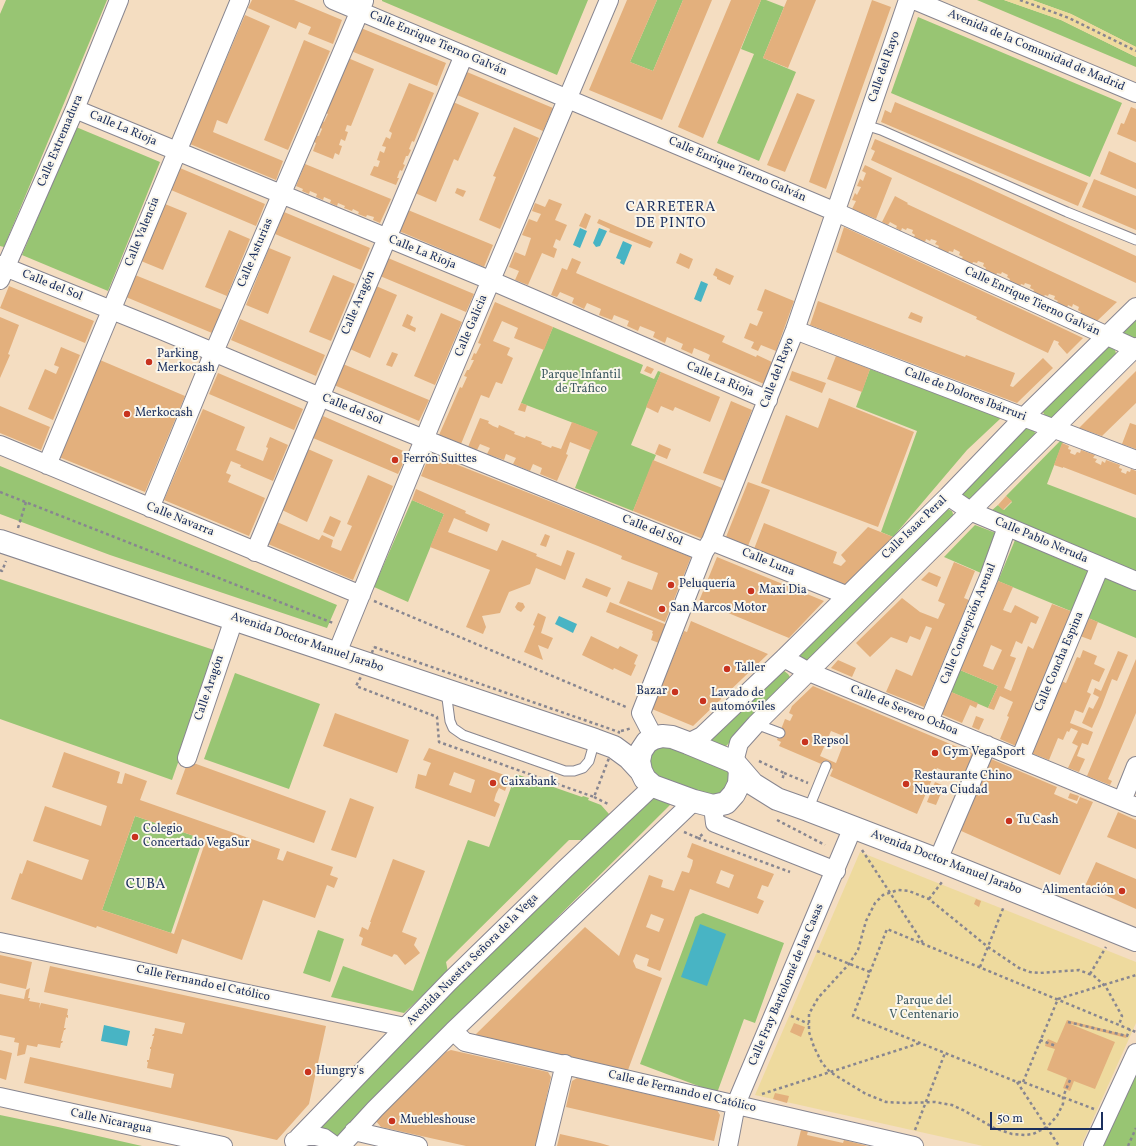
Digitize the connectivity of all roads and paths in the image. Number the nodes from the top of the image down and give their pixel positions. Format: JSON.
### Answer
{"nodes":[{"id":1,"x":119,"y":0,"type":"edge"},
{"id":2,"x":240,"y":0,"type":"edge"},
{"id":3,"x":333,"y":0,"type":"edge"},
{"id":4,"x":609,"y":0,"type":"edge"},
{"id":5,"x":908,"y":0,"type":"edge"},
{"id":6,"x":914,"y":0,"type":"edge"},
{"id":7,"x":1020,"y":0,"type":"edge"},
{"id":8,"x":362,"y":5,"type":"edge"},
{"id":9,"x":1136,"y":51,"type":"edge"},
{"id":10,"x":464,"y":55,"type":"junction"},
{"id":11,"x":1136,"y":93,"type":"edge"},
{"id":12,"x":567,"y":99,"type":"junction"},
{"id":13,"x":75,"y":109,"type":"junction"},
{"id":14,"x":865,"y":125,"type":"junction"},
{"id":15,"x":176,"y":152,"type":"junction"},
{"id":16,"x":281,"y":195,"type":"junction"},
{"id":17,"x":836,"y":212,"type":"junction"},
{"id":18,"x":386,"y":238,"type":"junction"},
{"id":19,"x":1136,"y":240,"type":"edge"},
{"id":20,"x":2,"y":271,"type":"edge"},
{"id":21,"x":492,"y":281,"type":"junction"},
{"id":22,"x":1136,"y":307,"type":"edge"},
{"id":23,"x":112,"y":310,"type":"junction"},
{"id":24,"x":795,"y":330,"type":"junction"},
{"id":25,"x":1106,"y":336,"type":"junction"},
{"id":26,"x":1136,"y":348,"type":"edge"},
{"id":27,"x":214,"y":352,"type":"junction"},
{"id":28,"x":320,"y":397,"type":"junction"},
{"id":29,"x":768,"y":400,"type":"junction"},
{"id":30,"x":1024,"y":418,"type":"junction"},
{"id":31,"x":1054,"y":428,"type":"junction"},
{"id":32,"x":425,"y":439,"type":"junction"},
{"id":33,"x":0,"y":445,"type":"edge"},
{"id":34,"x":1136,"y":460,"type":"edge"},
{"id":35,"x":47,"y":465,"type":"junction"},
{"id":36,"x":0,"y":492,"type":"edge"},
{"id":37,"x":948,"y":496,"type":"junction"},
{"id":38,"x":150,"y":508,"type":"junction"},
{"id":39,"x":970,"y":511,"type":"junction"},
{"id":40,"x":1007,"y":527,"type":"junction"},
{"id":41,"x":0,"y":541,"type":"edge"},
{"id":42,"x":708,"y":547,"type":"junction"},
{"id":43,"x":255,"y":552,"type":"junction"},
{"id":44,"x":1100,"y":566,"type":"junction"},
{"id":45,"x":1136,"y":581,"type":"edge"},
{"id":46,"x":361,"y":595,"type":"junction"},
{"id":47,"x":846,"y":595,"type":"junction"},
{"id":48,"x":234,"y":619,"type":"junction"},
{"id":49,"x":347,"y":628,"type":"junction"},
{"id":50,"x":337,"y":653,"type":"junction"},
{"id":51,"x":784,"y":658,"type":"junction"},
{"id":52,"x":809,"y":672,"type":"junction"},
{"id":53,"x":445,"y":689,"type":"junction"},
{"id":54,"x":641,"y":713,"type":"junction"},
{"id":55,"x":929,"y":721,"type":"junction"},
{"id":56,"x":756,"y":724,"type":"junction"},
{"id":57,"x":780,"y":733,"type":"dead end"},
{"id":58,"x":651,"y":740,"type":"junction"},
{"id":59,"x":604,"y":743,"type":"junction"},
{"id":60,"x":688,"y":743,"type":"junction"},
{"id":61,"x":987,"y":745,"type":"junction"},
{"id":62,"x":187,"y":758,"type":"dead end"},
{"id":63,"x":1020,"y":759,"type":"junction"},
{"id":64,"x":737,"y":766,"type":"junction"},
{"id":65,"x":826,"y":766,"type":"dead end"},
{"id":66,"x":1136,"y":766,"type":"edge"},
{"id":67,"x":784,"y":773,"type":"dead end"},
{"id":68,"x":647,"y":779,"type":"junction"},
{"id":69,"x":817,"y":788,"type":"junction"},
{"id":70,"x":777,"y":799,"type":"junction"},
{"id":71,"x":711,"y":803,"type":"junction"},
{"id":72,"x":1129,"y":804,"type":"edge"},
{"id":73,"x":808,"y":810,"type":"junction"},
{"id":74,"x":853,"y":827,"type":"junction"},
{"id":75,"x":862,"y":850,"type":"dead end"},
{"id":76,"x":938,"y":860,"type":"junction"},
{"id":77,"x":836,"y":870,"type":"junction"},
{"id":78,"x":942,"y":882,"type":"dead end"},
{"id":79,"x":929,"y":899,"type":"junction"},
{"id":80,"x":1004,"y":906,"type":"dead end"},
{"id":81,"x":1136,"y":940,"type":"edge"},
{"id":82,"x":0,"y":942,"type":"edge"},
{"id":83,"x":924,"y":944,"type":"junction"},
{"id":84,"x":1107,"y":946,"type":"dead end"},
{"id":85,"x":988,"y":947,"type":"junction"},
{"id":86,"x":813,"y":950,"type":"dead end"},
{"id":87,"x":849,"y":964,"type":"junction"},
{"id":88,"x":980,"y":967,"type":"junction"},
{"id":89,"x":870,"y":972,"type":"junction"},
{"id":90,"x":1090,"y":974,"type":"junction"},
{"id":91,"x":1136,"y":975,"type":"edge"},
{"id":92,"x":1104,"y":985,"type":"junction"},
{"id":93,"x":1058,"y":999,"type":"junction"},
{"id":94,"x":786,"y":1014,"type":"dead end"},
{"id":95,"x":1068,"y":1022,"type":"dead end"},
{"id":96,"x":809,"y":1024,"type":"junction"},
{"id":97,"x":1119,"y":1025,"type":"junction"},
{"id":98,"x":405,"y":1027,"type":"junction"},
{"id":99,"x":1130,"y":1029,"type":"junction"},
{"id":100,"x":453,"y":1031,"type":"junction"},
{"id":101,"x":1136,"y":1032,"type":"edge"},
{"id":102,"x":1040,"y":1040,"type":"junction"},
{"id":103,"x":920,"y":1043,"type":"junction"},
{"id":104,"x":1056,"y":1046,"type":"dead end"},
{"id":105,"x":945,"y":1052,"type":"junction"},
{"id":106,"x":1136,"y":1053,"type":"edge"},
{"id":107,"x":564,"y":1064,"type":"junction"},
{"id":108,"x":830,"y":1072,"type":"junction"},
{"id":109,"x":1070,"y":1080,"type":"dead end"},
{"id":110,"x":1017,"y":1082,"type":"junction"},
{"id":111,"x":1024,"y":1082,"type":"junction"},
{"id":112,"x":759,"y":1095,"type":"dead end"},
{"id":113,"x":0,"y":1097,"type":"edge"},
{"id":114,"x":1063,"y":1097,"type":"junction"},
{"id":115,"x":926,"y":1102,"type":"junction"},
{"id":116,"x":736,"y":1104,"type":"junction"},
{"id":117,"x":1107,"y":1115,"type":"junction"},
{"id":118,"x":1047,"y":1127,"type":"junction"},
{"id":119,"x":1136,"y":1128,"type":"edge"},
{"id":120,"x":354,"y":1131,"type":"junction"},
{"id":121,"x":293,"y":1142,"type":"edge"},
{"id":122,"x":912,"y":1143,"type":"edge"},
{"id":123,"x":222,"y":1146,"type":"edge"},
{"id":124,"x":335,"y":1146,"type":"edge"},
{"id":125,"x":341,"y":1146,"type":"edge"},
{"id":126,"x":418,"y":1146,"type":"edge"},
{"id":127,"x":545,"y":1146,"type":"edge"},
{"id":128,"x":728,"y":1146,"type":"edge"},
{"id":129,"x":1059,"y":1146,"type":"edge"},
{"id":130,"x":1093,"y":1146,"type":"edge"},
{"id":131,"x":1128,"y":1146,"type":"edge"}],
"edges":[{"from":1,"to":13,"type":"street","name":"Calle Extremadura"},
{"from":2,"to":15,"type":"street","name":"Calle Valencia"},
{"from":3,"to":8,"type":"street","name":"Calle Enrique Tierno Galván"},
{"from":4,"to":12,"type":"street","name":"Calle Galicia"},
{"from":5,"to":14,"type":"street","name":"Calle del Rayo"},
{"from":6,"to":11,"type":"street","name":"Avenida de la Comunidad de Madrid"},
{"from":7,"to":9,"type":"path"},
{"from":8,"to":10,"type":"street","name":"Calle Enrique Tierno Galván"},
{"from":8,"to":16,"type":"street","name":"Calle Asturias"},
{"from":10,"to":12,"type":"street","name":"Calle Enrique Tierno Galván"},
{"from":10,"to":18,"type":"street","name":"Calle Aragón"},
{"from":12,"to":17,"type":"street","name":"Calle Enrique Tierno Galván"},
{"from":12,"to":21,"type":"street","name":"Calle Galicia"},
{"from":13,"to":15,"type":"street","name":"Calle La Rioja"},
{"from":13,"to":20,"type":"street","name":"Calle Extremadura"},
{"from":14,"to":17,"type":"street","name":"Calle del Rayo"},
{"from":14,"to":19,"type":"lane"},
{"from":15,"to":16,"type":"street","name":"Calle La Rioja"},
{"from":15,"to":23,"type":"street","name":"Calle Valencia"},
{"from":16,"to":18,"type":"street","name":"Calle La Rioja"},
{"from":16,"to":27,"type":"street","name":"Calle Asturias"},
{"from":17,"to":24,"type":"street","name":"Calle del Rayo"},
{"from":17,"to":25,"type":"street","name":"Calle Enrique Tierno Galván"},
{"from":18,"to":21,"type":"street","name":"Calle La Rioja"},
{"from":18,"to":28,"type":"street","name":"Calle Aragón"},
{"from":20,"to":23,"type":"street","name":"Calle del Sol"},
{"from":21,"to":29,"type":"street","name":"Calle La Rioja"},
{"from":21,"to":32,"type":"street","name":"Calle Galicia"},
{"from":22,"to":25,"type":"street","name":"Calle Isaac Peral"},
{"from":23,"to":27,"type":"street","name":"Calle del Sol"},
{"from":23,"to":35,"type":"street","name":"Calle Valencia"},
{"from":24,"to":29,"type":"street","name":"Calle del Rayo"},
{"from":24,"to":30,"type":"street","name":"Calle de Dolores Ibárruri"},
{"from":25,"to":26,"type":"street","name":"Calle Enrique Tierno Galván"},
{"from":25,"to":30,"type":"street","name":"Calle Isaac Peral"},
{"from":26,"to":31,"type":"street"},
{"from":27,"to":28,"type":"street","name":"Calle del Sol"},
{"from":27,"to":38,"type":"street","name":"Calle Asturias"},
{"from":28,"to":32,"type":"street","name":"Calle del Sol"},
{"from":28,"to":43,"type":"street","name":"Calle Aragón"},
{"from":29,"to":42,"type":"street","name":"Calle del Rayo"},
{"from":30,"to":31,"type":"street","name":"Calle de Dolores Ibárruri"},
{"from":30,"to":37,"type":"street","name":"Calle Isaac Peral"},
{"from":31,"to":34,"type":"street","name":"Calle de Dolores Ibárruri"},
{"from":31,"to":39,"type":"street"},
{"from":32,"to":42,"type":"street","name":"Calle del Sol"},
{"from":32,"to":46,"type":"street","name":"Calle Galicia"},
{"from":33,"to":35,"type":"street","name":"Calle Navarra"},
{"from":35,"to":38,"type":"street","name":"Calle Navarra"},
{"from":36,"to":49,"type":"path"},
{"from":37,"to":39,"type":"street","name":"Calle Pablo Neruda"},
{"from":37,"to":47,"type":"street","name":"Calle Isaac Peral"},
{"from":38,"to":43,"type":"street","name":"Calle Navarra"},
{"from":39,"to":40,"type":"street","name":"Calle Pablo Neruda"},
{"from":39,"to":52,"type":"street"},
{"from":40,"to":44,"type":"street","name":"Calle Pablo Neruda"},
{"from":40,"to":55,"type":"street","name":"Calle Concepción Arenal"},
{"from":41,"to":48,"type":"street","name":"Avenida Doctor Manuel Jarabo"},
{"from":42,"to":47,"type":"street","name":"Calle Luna"},
{"from":42,"to":54,"type":"street","name":"Calle del Rayo"},
{"from":43,"to":46,"type":"street","name":"Calle Navarra"},
{"from":44,"to":45,"type":"street","name":"Calle Pablo Neruda"},
{"from":44,"to":63,"type":"street","name":"Calle Concha Espina"},
{"from":46,"to":49,"type":"street","name":"Calle Galicia"},
{"from":46,"to":54,"type":"path"},
{"from":47,"to":51,"type":"street","name":"Calle Isaac Peral"},
{"from":48,"to":50,"type":"street","name":"Avenida Doctor Manuel Jarabo"},
{"from":48,"to":62,"type":"street","name":"Calle Aragón"},
{"from":49,"to":50,"type":"street","name":"Calle Galicia"},
{"from":50,"to":53,"type":"street","name":"Avenida Doctor Manuel Jarabo"},
{"from":51,"to":52,"type":"street","name":"Calle de Severo Ochoa"},
{"from":51,"to":60,"type":"street","name":"Calle Isaac Peral"},
{"from":52,"to":55,"type":"street","name":"Calle de Severo Ochoa"},
{"from":52,"to":56,"type":"street"},
{"from":53,"to":59,"type":"street","name":"Avenida Doctor Manuel Jarabo"},
{"from":53,"to":59,"type":"lane"},
{"from":54,"to":58,"type":"street"},
{"from":55,"to":61,"type":"street","name":"Calle de Severo Ochoa"},
{"from":56,"to":57,"type":"lane"},
{"from":56,"to":64,"type":"street"},
{"from":58,"to":59,"type":"street","name":"Avenida Doctor Manuel Jarabo"},
{"from":58,"to":60,"type":"street","name":"Avenida Doctor Manuel Jarabo"},
{"from":58,"to":68,"type":"street"},
{"from":59,"to":68,"type":"street","name":"Avenida Doctor Manuel Jarabo"},
{"from":60,"to":64,"type":"street","name":"Avenida Doctor Manuel Jarabo"},
{"from":61,"to":63,"type":"street","name":"Calle de Severo Ochoa"},
{"from":61,"to":76,"type":"street"},
{"from":63,"to":72,"type":"street","name":"Calle de Severo Ochoa"},
{"from":64,"to":70,"type":"street","name":"Avenida Doctor Manuel Jarabo"},
{"from":64,"to":71,"type":"street"},
{"from":65,"to":69,"type":"lane"},
{"from":66,"to":72,"type":"street"},
{"from":67,"to":69,"type":"path"},
{"from":68,"to":71,"type":"street"},
{"from":68,"to":98,"type":"street","name":"Avenida Nuestra Señora de la Vega"},
{"from":69,"to":73,"type":"lane"},
{"from":70,"to":71,"type":"street","name":"Avenida Doctor Manuel Jarabo"},
{"from":70,"to":73,"type":"street","name":"Avenida Doctor Manuel Jarabo"},
{"from":71,"to":77,"type":"street"},
{"from":71,"to":100,"type":"street"},
{"from":73,"to":74,"type":"street","name":"Avenida Doctor Manuel Jarabo"},
{"from":74,"to":76,"type":"street","name":"Avenida Doctor Manuel Jarabo"},
{"from":74,"to":77,"type":"street","name":"Calle Fray Bartolomé de las Casas"},
{"from":75,"to":83,"type":"path"},
{"from":76,"to":81,"type":"street","name":"Avenida Doctor Manuel Jarabo"},
{"from":77,"to":116,"type":"street","name":"Calle Fray Bartolomé de las Casas"},
{"from":78,"to":79,"type":"path"},
{"from":79,"to":85,"type":"path"},
{"from":79,"to":87,"type":"path"},
{"from":80,"to":85,"type":"path"},
{"from":82,"to":98,"type":"street","name":"Calle Fernando el Católico"},
{"from":83,"to":88,"type":"path"},
{"from":83,"to":89,"type":"path"},
{"from":84,"to":90,"type":"path"},
{"from":85,"to":88,"type":"path"},
{"from":85,"to":90,"type":"path"},
{"from":86,"to":87,"type":"path"},
{"from":87,"to":89,"type":"path"},
{"from":87,"to":96,"type":"path"},
{"from":88,"to":93,"type":"path"},
{"from":89,"to":103,"type":"path"},
{"from":90,"to":92,"type":"path"},
{"from":91,"to":92,"type":"path"},
{"from":92,"to":93,"type":"path"},
{"from":92,"to":97,"type":"path"},
{"from":93,"to":97,"type":"path"},
{"from":93,"to":102,"type":"path"},
{"from":94,"to":96,"type":"path"},
{"from":95,"to":99,"type":"path"},
{"from":96,"to":108,"type":"path"},
{"from":97,"to":99,"type":"path"},
{"from":98,"to":121,"type":"street","name":"Avenida Nuestra Señora de la Vega"},
{"from":99,"to":101,"type":"path"},
{"from":100,"to":107,"type":"street","name":"Calle de Fernando el Católico"},
{"from":100,"to":120,"type":"street"},
{"from":102,"to":104,"type":"path"},
{"from":102,"to":111,"type":"path"},
{"from":103,"to":105,"type":"path"},
{"from":103,"to":108,"type":"path"},
{"from":105,"to":110,"type":"path"},
{"from":105,"to":115,"type":"path"},
{"from":106,"to":117,"type":"street"},
{"from":107,"to":116,"type":"street","name":"Calle de Fernando el Católico"},
{"from":107,"to":127,"type":"street"},
{"from":108,"to":112,"type":"path"},
{"from":108,"to":115,"type":"path"},
{"from":109,"to":114,"type":"path"},
{"from":110,"to":111,"type":"path"},
{"from":110,"to":118,"type":"path"},
{"from":111,"to":114,"type":"path"},
{"from":113,"to":123,"type":"street","name":"Calle Nicaragua"},
{"from":114,"to":117,"type":"path"},
{"from":114,"to":118,"type":"path"},
{"from":115,"to":118,"type":"path"},
{"from":115,"to":122,"type":"path"},
{"from":116,"to":122,"type":"street","name":"Calle de Fernando el Católico"},
{"from":116,"to":128,"type":"street","name":"Calle Fray Bartolomé de las Casas"},
{"from":117,"to":130,"type":"street"},
{"from":118,"to":129,"type":"path"},
{"from":119,"to":131,"type":"path"},
{"from":120,"to":125,"type":"street"},
{"from":120,"to":126,"type":"street"},
{"from":121,"to":124,"type":"street"}]}
